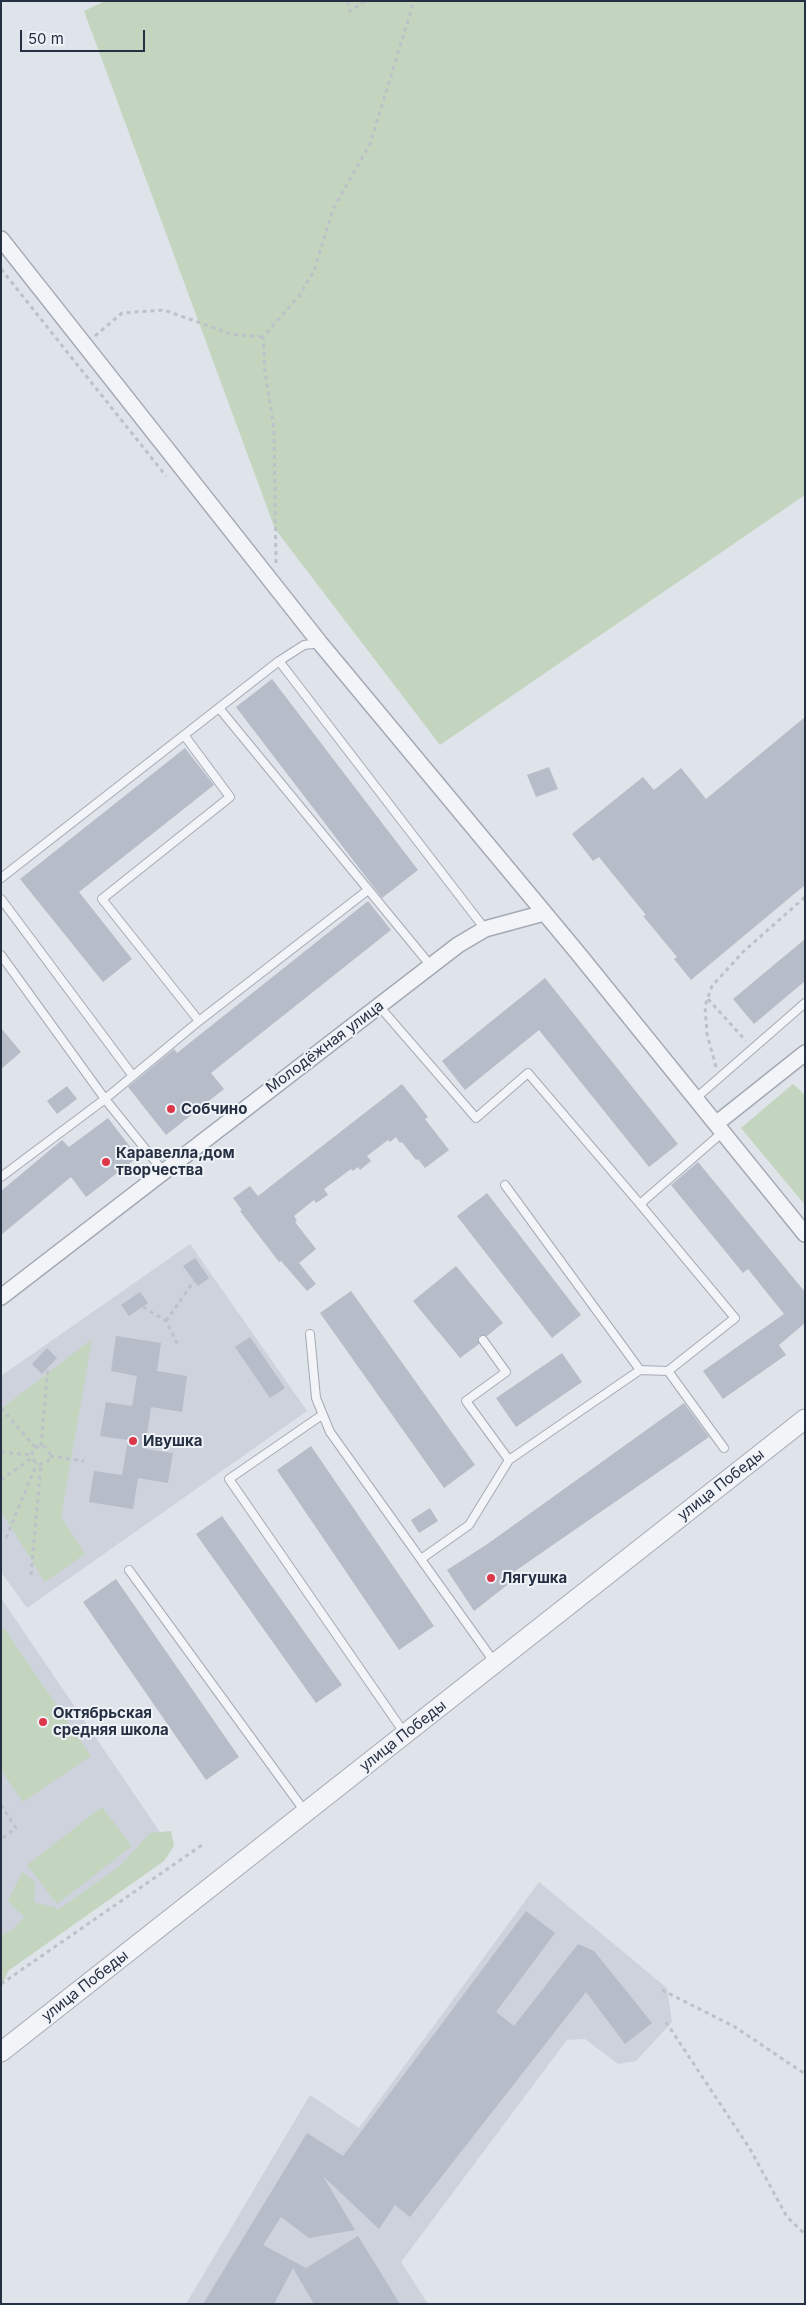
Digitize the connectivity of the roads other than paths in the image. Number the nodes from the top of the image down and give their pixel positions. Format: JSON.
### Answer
{"nodes":[{"id":1,"x":1,"y":239,"type":"edge"},
{"id":2,"x":320,"y":643,"type":"junction"},
{"id":3,"x":279,"y":661,"type":"junction"},
{"id":4,"x":219,"y":708,"type":"junction"},
{"id":5,"x":184,"y":735,"type":"junction"},
{"id":6,"x":1,"y":878,"type":"edge"},
{"id":7,"x":368,"y":890,"type":"junction"},
{"id":8,"x":1,"y":899,"type":"edge"},
{"id":9,"x":544,"y":913,"type":"junction"},
{"id":10,"x":485,"y":929,"type":"junction"},
{"id":11,"x":1,"y":955,"type":"edge"},
{"id":12,"x":431,"y":966,"type":"junction"},
{"id":13,"x":805,"y":1003,"type":"edge"},
{"id":14,"x":379,"y":1006,"type":"junction"},
{"id":15,"x":199,"y":1021,"type":"junction"},
{"id":16,"x":805,"y":1053,"type":"edge"},
{"id":17,"x":133,"y":1076,"type":"junction"},
{"id":18,"x":696,"y":1098,"type":"junction"},
{"id":19,"x":105,"y":1099,"type":"junction"},
{"id":20,"x":720,"y":1127,"type":"junction"},
{"id":21,"x":163,"y":1171,"type":"junction"},
{"id":22,"x":1,"y":1177,"type":"edge"},
{"id":23,"x":505,"y":1185,"type":"dead end"},
{"id":24,"x":640,"y":1204,"type":"junction"},
{"id":25,"x":805,"y":1234,"type":"edge"},
{"id":26,"x":1,"y":1297,"type":"edge"},
{"id":27,"x":310,"y":1334,"type":"dead end"},
{"id":28,"x":483,"y":1340,"type":"dead end"},
{"id":29,"x":640,"y":1370,"type":"junction"},
{"id":30,"x":668,"y":1371,"type":"junction"},
{"id":31,"x":322,"y":1415,"type":"junction"},
{"id":32,"x":805,"y":1419,"type":"edge"},
{"id":33,"x":724,"y":1448,"type":"dead end"},
{"id":34,"x":509,"y":1460,"type":"junction"},
{"id":35,"x":421,"y":1559,"type":"junction"},
{"id":36,"x":129,"y":1570,"type":"dead end"},
{"id":37,"x":495,"y":1663,"type":"junction"},
{"id":38,"x":405,"y":1734,"type":"junction"},
{"id":39,"x":306,"y":1813,"type":"junction"},
{"id":40,"x":1,"y":2052,"type":"edge"}],
"edges":[{"from":1,"to":2,"type":"street"},
{"from":2,"to":3,"type":"lane"},
{"from":2,"to":9,"type":"street"},
{"from":3,"to":4,"type":"lane"},
{"from":3,"to":10,"type":"lane"},
{"from":4,"to":5,"type":"lane"},
{"from":4,"to":7,"type":"lane"},
{"from":5,"to":6,"type":"lane"},
{"from":5,"to":15,"type":"lane"},
{"from":7,"to":12,"type":"lane"},
{"from":7,"to":15,"type":"lane"},
{"from":8,"to":17,"type":"lane"},
{"from":9,"to":10,"type":"street","name":"Молодёжная улица"},
{"from":9,"to":18,"type":"street"},
{"from":10,"to":12,"type":"street","name":"Молодёжная улица"},
{"from":11,"to":19,"type":"lane"},
{"from":12,"to":14,"type":"street","name":"Молодёжная улица"},
{"from":13,"to":18,"type":"lane"},
{"from":14,"to":21,"type":"street","name":"Молодёжная улица"},
{"from":14,"to":24,"type":"lane"},
{"from":15,"to":17,"type":"lane"},
{"from":16,"to":20,"type":"street"},
{"from":17,"to":19,"type":"lane"},
{"from":18,"to":20,"type":"street"},
{"from":19,"to":21,"type":"lane"},
{"from":19,"to":22,"type":"lane"},
{"from":20,"to":24,"type":"lane"},
{"from":20,"to":25,"type":"street"},
{"from":21,"to":26,"type":"street","name":"Молодёжная улица"},
{"from":23,"to":29,"type":"lane"},
{"from":24,"to":30,"type":"lane"},
{"from":27,"to":31,"type":"lane"},
{"from":28,"to":34,"type":"lane"},
{"from":29,"to":30,"type":"lane"},
{"from":29,"to":34,"type":"lane"},
{"from":30,"to":33,"type":"lane"},
{"from":31,"to":35,"type":"lane"},
{"from":31,"to":38,"type":"lane"},
{"from":32,"to":37,"type":"street","name":"улица Победы"},
{"from":34,"to":35,"type":"lane"},
{"from":35,"to":37,"type":"lane"},
{"from":36,"to":39,"type":"lane"},
{"from":37,"to":38,"type":"street","name":"улица Победы"},
{"from":38,"to":39,"type":"street","name":"улица Победы"},
{"from":39,"to":40,"type":"street","name":"улица Победы"}]}
